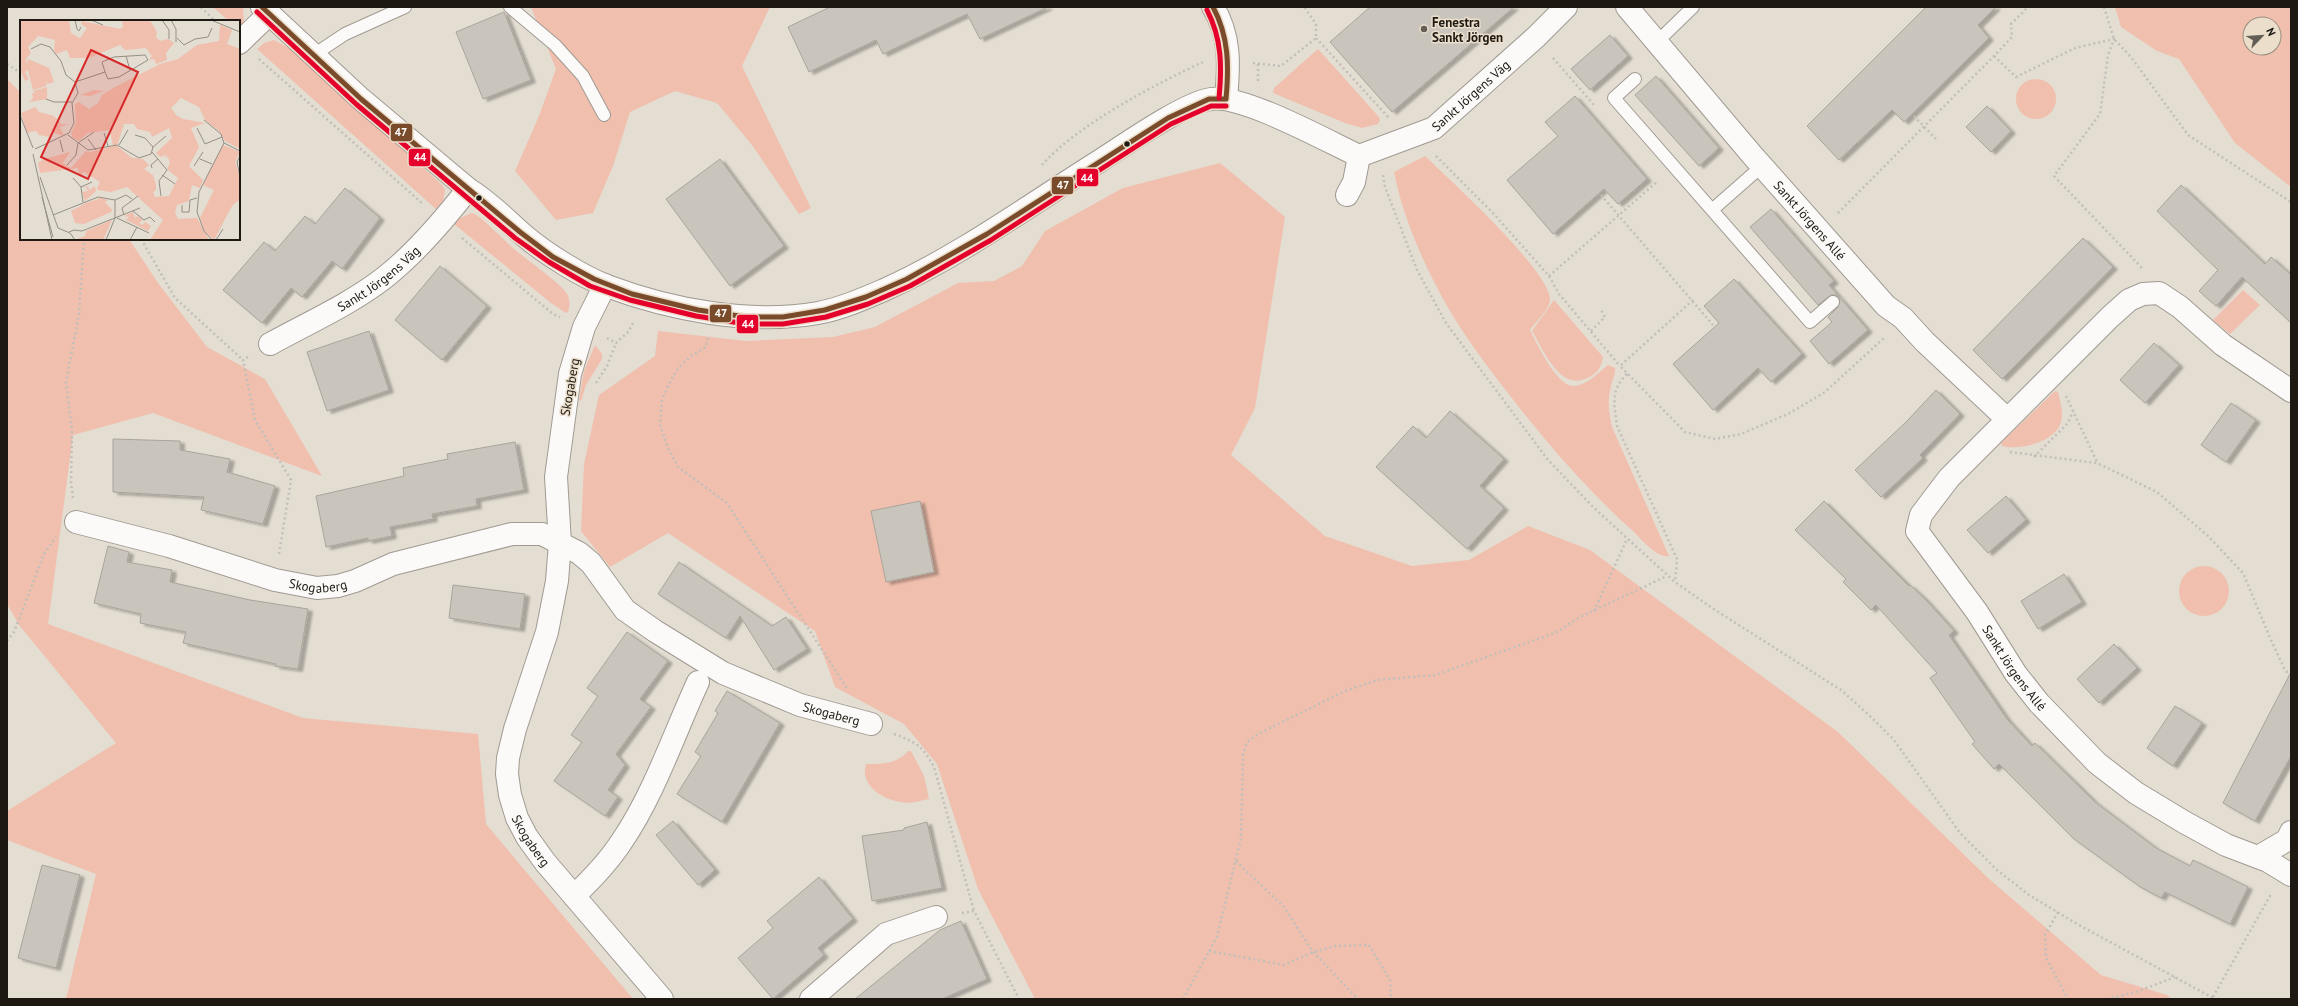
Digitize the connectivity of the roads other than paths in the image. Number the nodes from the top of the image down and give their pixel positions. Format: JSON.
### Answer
{"nodes":[{"id":1,"x":405,"y":7,"type":"edge"},
{"id":2,"x":510,"y":7,"type":"edge"},
{"id":3,"x":1213,"y":7,"type":"edge"},
{"id":4,"x":1566,"y":7,"type":"edge"},
{"id":5,"x":1627,"y":7,"type":"edge"},
{"id":6,"x":1693,"y":7,"type":"edge"},
{"id":7,"x":266,"y":11,"type":"edge"},
{"id":8,"x":1657,"y":42,"type":"junction"},
{"id":9,"x":247,"y":49,"type":"edge"},
{"id":10,"x":315,"y":54,"type":"junction"},
{"id":11,"x":1635,"y":79,"type":"dead end"},
{"id":12,"x":1226,"y":100,"type":"junction"},
{"id":13,"x":604,"y":115,"type":"dead end"},
{"id":14,"x":1359,"y":156,"type":"junction"},
{"id":15,"x":1762,"y":166,"type":"junction"},
{"id":16,"x":468,"y":189,"type":"junction"},
{"id":17,"x":1347,"y":195,"type":"dead end"},
{"id":18,"x":1712,"y":210,"type":"junction"},
{"id":19,"x":605,"y":285,"type":"junction"},
{"id":20,"x":1833,"y":302,"type":"dead end"},
{"id":21,"x":270,"y":344,"type":"road end"},
{"id":22,"x":2291,"y":391,"type":"edge"},
{"id":23,"x":2007,"y":419,"type":"junction"},
{"id":24,"x":76,"y":522,"type":"road end"},
{"id":25,"x":560,"y":542,"type":"junction"},
{"id":26,"x":698,"y":682,"type":"dead end"},
{"id":27,"x":870,"y":724,"type":"road end"},
{"id":28,"x":2289,"y":836,"type":"edge"},
{"id":29,"x":2258,"y":857,"type":"junction"},
{"id":30,"x":2289,"y":874,"type":"edge"},
{"id":31,"x":574,"y":896,"type":"junction"},
{"id":32,"x":936,"y":917,"type":"road end"},
{"id":33,"x":662,"y":999,"type":"edge"},
{"id":34,"x":811,"y":999,"type":"edge"}],
"edges":[{"from":1,"to":10,"type":"lane"},
{"from":2,"to":13,"type":"lane"},
{"from":3,"to":12,"type":"street"},
{"from":4,"to":14,"type":"street","name":"Sankt Jörgens Väg"},
{"from":5,"to":8,"type":"street","name":"Sankt Jörgens Allé"},
{"from":6,"to":8,"type":"lane"},
{"from":7,"to":9,"type":"street"},
{"from":7,"to":10,"type":"street"},
{"from":8,"to":15,"type":"street","name":"Sankt Jörgens Allé"},
{"from":10,"to":16,"type":"street"},
{"from":11,"to":18,"type":"lane"},
{"from":12,"to":14,"type":"street"},
{"from":12,"to":19,"type":"street"},
{"from":14,"to":17,"type":"street"},
{"from":15,"to":18,"type":"lane"},
{"from":15,"to":23,"type":"street","name":"Sankt Jörgens Allé"},
{"from":16,"to":19,"type":"street"},
{"from":16,"to":21,"type":"street","name":"Sankt Jörgens Väg"},
{"from":18,"to":20,"type":"lane"},
{"from":19,"to":25,"type":"street","name":"Skogaberg"},
{"from":22,"to":23,"type":"street","name":"Sankt Jörgens Allé"},
{"from":23,"to":29,"type":"street","name":"Sankt Jörgens Allé"},
{"from":24,"to":25,"type":"street","name":"Skogaberg"},
{"from":25,"to":27,"type":"street","name":"Skogaberg"},
{"from":25,"to":31,"type":"street","name":"Skogaberg"},
{"from":26,"to":31,"type":"street"},
{"from":28,"to":29,"type":"street"},
{"from":28,"to":30,"type":"street"},
{"from":29,"to":30,"type":"street","name":"Sankt Jörgens Allé"},
{"from":31,"to":33,"type":"street","name":"Skogaberg"},
{"from":32,"to":34,"type":"street"}]}
